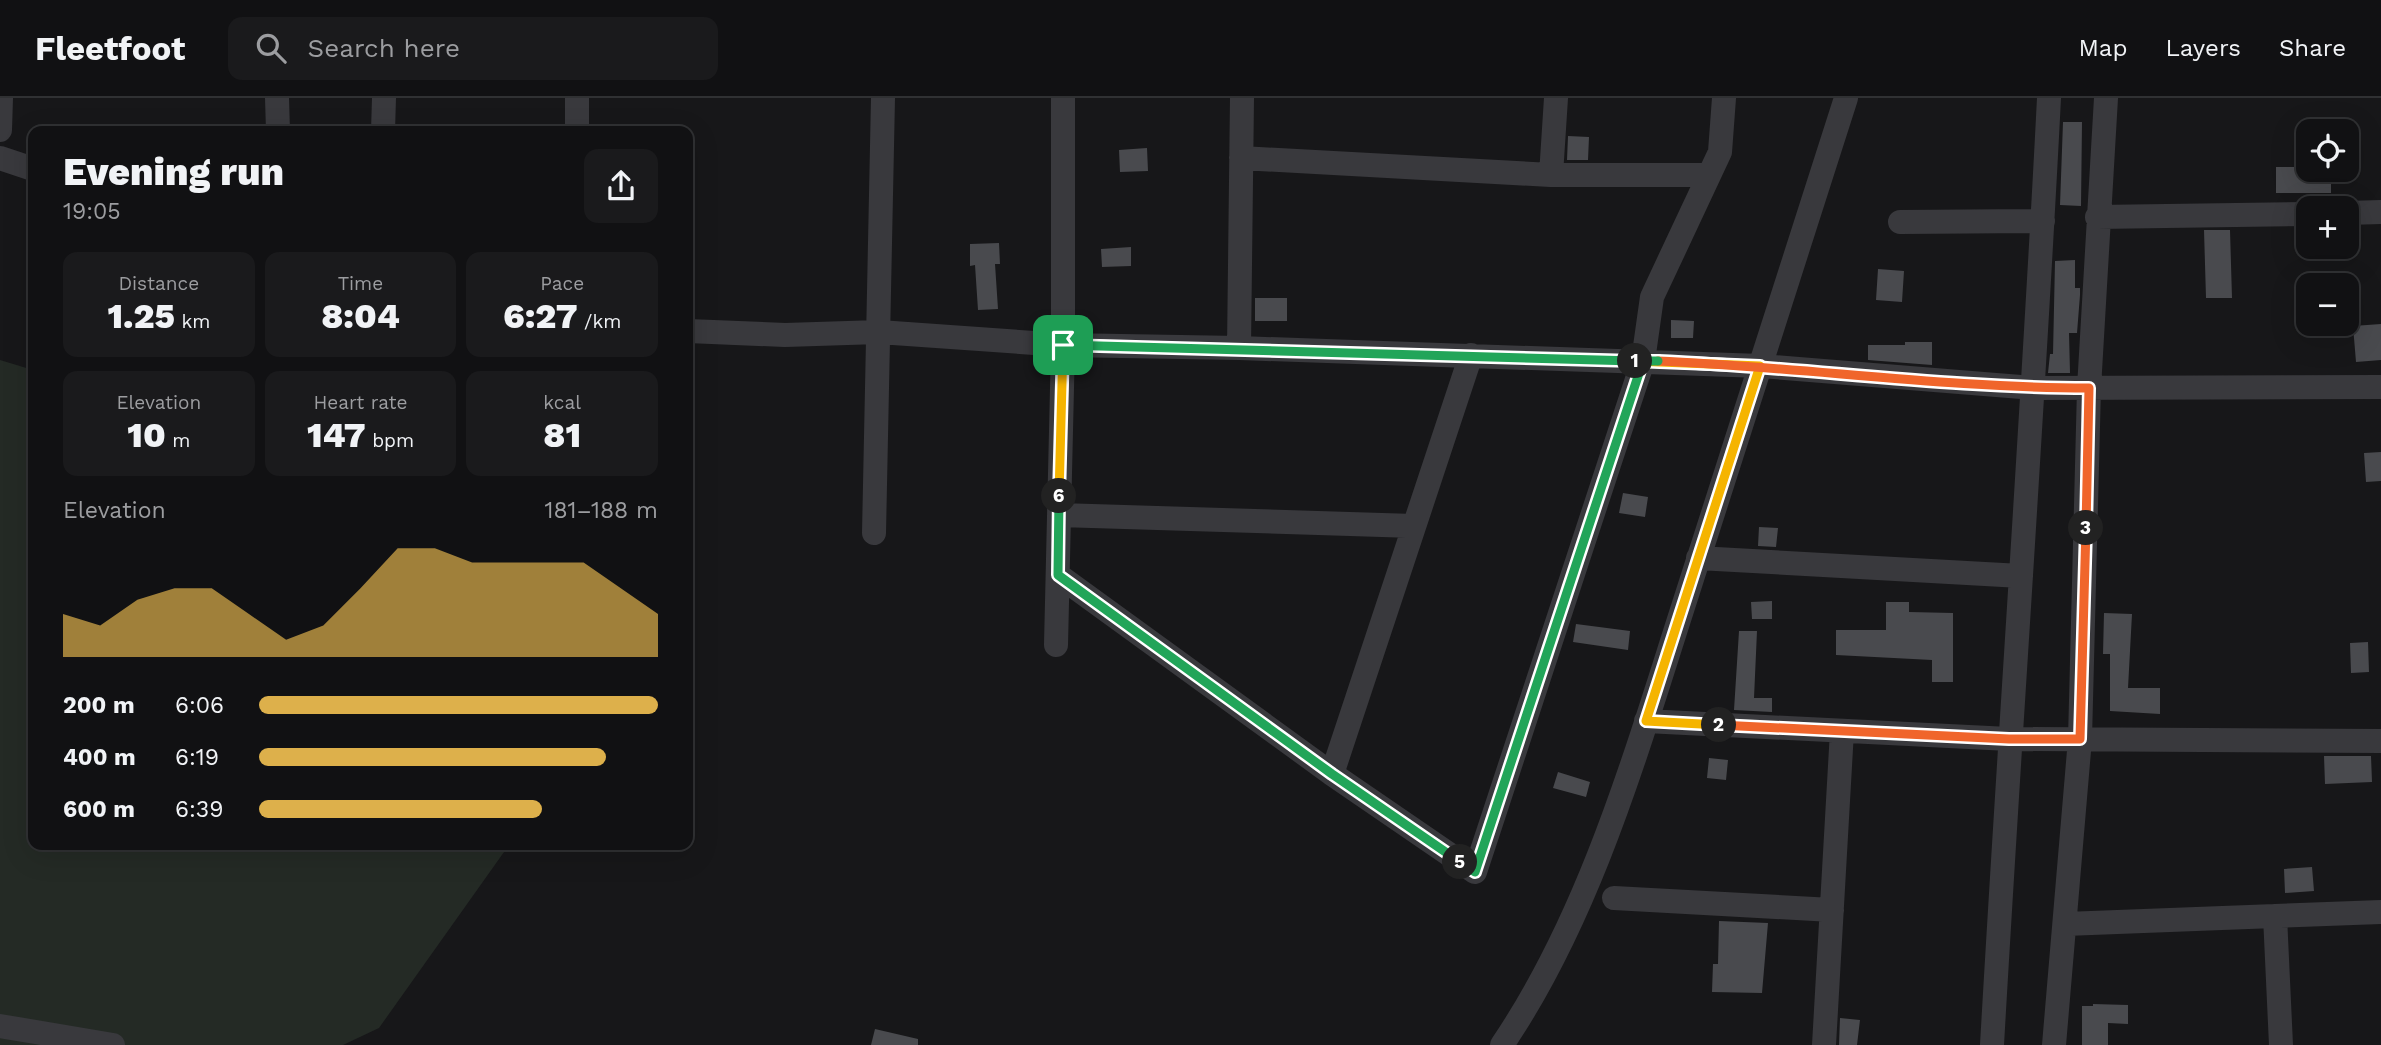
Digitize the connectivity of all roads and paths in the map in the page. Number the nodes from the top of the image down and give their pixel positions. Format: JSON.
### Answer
{"nodes":[{"id":1,"x":1,"y":98,"type":"edge"},
{"id":2,"x":277,"y":98,"type":"edge"},
{"id":3,"x":384,"y":98,"type":"edge"},
{"id":4,"x":577,"y":98,"type":"edge"},
{"id":5,"x":883,"y":98,"type":"edge"},
{"id":6,"x":1063,"y":98,"type":"edge"},
{"id":7,"x":1242,"y":98,"type":"edge"},
{"id":8,"x":1556,"y":98,"type":"edge"},
{"id":9,"x":1724,"y":98,"type":"edge"},
{"id":10,"x":1846,"y":98,"type":"edge"},
{"id":11,"x":2049,"y":98,"type":"edge"},
{"id":12,"x":2106,"y":98,"type":"edge"},
{"id":13,"x":278,"y":126,"type":"edge"},
{"id":14,"x":383,"y":126,"type":"edge"},
{"id":15,"x":577,"y":126,"type":"edge"},
{"id":16,"x":0,"y":130,"type":"edge"},
{"id":17,"x":0,"y":158,"type":"edge"},
{"id":18,"x":1241,"y":158,"type":"junction"},
{"id":19,"x":28,"y":167,"type":"edge"},
{"id":20,"x":1551,"y":175,"type":"junction"},
{"id":21,"x":1709,"y":175,"type":"junction"},
{"id":22,"x":2381,"y":212,"type":"edge"},
{"id":23,"x":2359,"y":213,"type":"edge"},
{"id":24,"x":2296,"y":214,"type":"edge"},
{"id":25,"x":2097,"y":217,"type":"junction"},
{"id":26,"x":2043,"y":221,"type":"junction"},
{"id":27,"x":1900,"y":222,"type":"dead end"},
{"id":28,"x":693,"y":331,"type":"edge"},
{"id":29,"x":879,"y":332,"type":"junction"},
{"id":30,"x":1063,"y":345,"type":"junction"},
{"id":31,"x":1239,"y":348,"type":"junction"},
{"id":32,"x":1471,"y":355,"type":"junction"},
{"id":33,"x":1643,"y":361,"type":"junction"},
{"id":34,"x":1760,"y":366,"type":"junction"},
{"id":35,"x":2381,"y":387,"type":"edge"},
{"id":36,"x":2034,"y":388,"type":"junction"},
{"id":37,"x":2089,"y":388,"type":"junction"},
{"id":38,"x":1059,"y":515,"type":"junction"},
{"id":39,"x":1414,"y":526,"type":"junction"},
{"id":40,"x":874,"y":533,"type":"dead end"},
{"id":41,"x":1699,"y":558,"type":"junction"},
{"id":42,"x":1058,"y":575,"type":"junction"},
{"id":43,"x":2021,"y":576,"type":"junction"},
{"id":44,"x":1056,"y":645,"type":"dead end"},
{"id":45,"x":1646,"y":721,"type":"junction"},
{"id":46,"x":1842,"y":731,"type":"junction"},
{"id":47,"x":2009,"y":739,"type":"junction"},
{"id":48,"x":2080,"y":739,"type":"junction"},
{"id":49,"x":2381,"y":741,"type":"edge"},
{"id":50,"x":1332,"y":774,"type":"junction"},
{"id":51,"x":1614,"y":898,"type":"dead end"},
{"id":52,"x":1832,"y":910,"type":"junction"},
{"id":53,"x":2381,"y":912,"type":"edge"},
{"id":54,"x":2275,"y":916,"type":"junction"},
{"id":55,"x":2064,"y":924,"type":"junction"},
{"id":56,"x":0,"y":1026,"type":"edge"},
{"id":57,"x":113,"y":1045,"type":"edge"},
{"id":58,"x":1502,"y":1045,"type":"edge"},
{"id":59,"x":1824,"y":1045,"type":"edge"},
{"id":60,"x":1992,"y":1045,"type":"edge"},
{"id":61,"x":2054,"y":1045,"type":"edge"},
{"id":62,"x":2281,"y":1045,"type":"edge"}],
"edges":[{"from":1,"to":16,"type":"street"},
{"from":2,"to":13,"type":"street"},
{"from":3,"to":14,"type":"street"},
{"from":4,"to":15,"type":"street"},
{"from":5,"to":29,"type":"street"},
{"from":6,"to":30,"type":"street"},
{"from":7,"to":18,"type":"street"},
{"from":8,"to":20,"type":"street"},
{"from":9,"to":21,"type":"street"},
{"from":10,"to":34,"type":"street"},
{"from":11,"to":26,"type":"street"},
{"from":12,"to":25,"type":"street"},
{"from":17,"to":19,"type":"street"},
{"from":18,"to":20,"type":"street"},
{"from":18,"to":31,"type":"street"},
{"from":20,"to":21,"type":"street"},
{"from":21,"to":33,"type":"street"},
{"from":22,"to":23,"type":"street"},
{"from":24,"to":25,"type":"street"},
{"from":25,"to":37,"type":"street"},
{"from":26,"to":27,"type":"street"},
{"from":26,"to":36,"type":"street"},
{"from":28,"to":29,"type":"street"},
{"from":29,"to":30,"type":"street"},
{"from":29,"to":40,"type":"street"},
{"from":30,"to":31,"type":"street"},
{"from":30,"to":38,"type":"street"},
{"from":31,"to":32,"type":"street"},
{"from":32,"to":33,"type":"street"},
{"from":32,"to":39,"type":"street"},
{"from":33,"to":34,"type":"street"},
{"from":33,"to":50,"type":"street"},
{"from":34,"to":36,"type":"street"},
{"from":34,"to":41,"type":"street"},
{"from":35,"to":37,"type":"street"},
{"from":36,"to":37,"type":"street"},
{"from":36,"to":43,"type":"street"},
{"from":37,"to":48,"type":"street"},
{"from":38,"to":39,"type":"street"},
{"from":38,"to":42,"type":"street"},
{"from":39,"to":50,"type":"street"},
{"from":41,"to":43,"type":"street"},
{"from":41,"to":45,"type":"street"},
{"from":42,"to":44,"type":"street"},
{"from":42,"to":50,"type":"street"},
{"from":43,"to":47,"type":"street"},
{"from":45,"to":46,"type":"street"},
{"from":45,"to":58,"type":"street"},
{"from":46,"to":47,"type":"street"},
{"from":46,"to":52,"type":"street"},
{"from":47,"to":48,"type":"street"},
{"from":47,"to":60,"type":"street"},
{"from":48,"to":49,"type":"street"},
{"from":48,"to":55,"type":"street"},
{"from":51,"to":52,"type":"street"},
{"from":52,"to":59,"type":"street"},
{"from":53,"to":54,"type":"street"},
{"from":54,"to":55,"type":"street"},
{"from":54,"to":62,"type":"street"},
{"from":55,"to":61,"type":"street"},
{"from":56,"to":57,"type":"street"}]}
